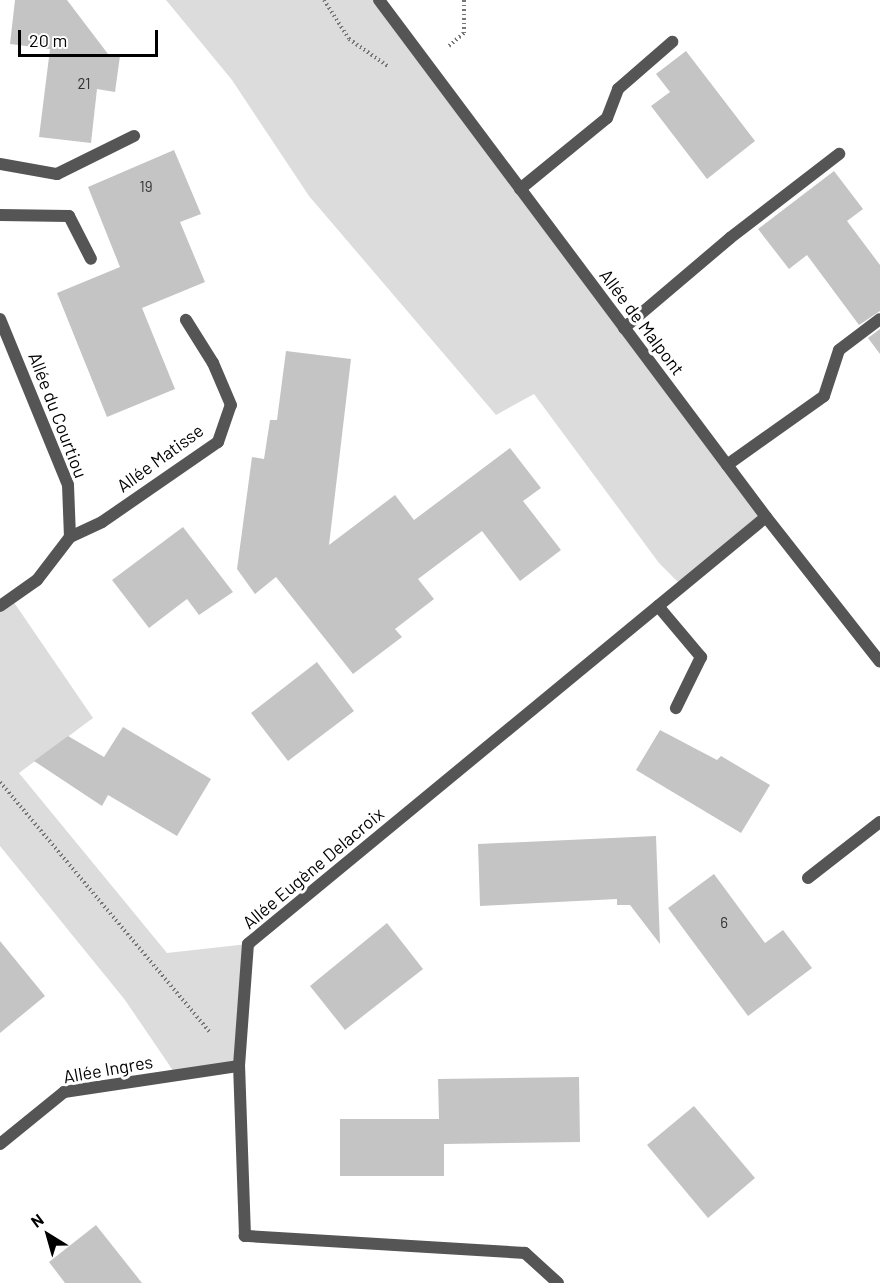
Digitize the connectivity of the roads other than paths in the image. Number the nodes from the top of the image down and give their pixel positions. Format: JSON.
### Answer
{"nodes":[{"id":1,"x":384,"y":2,"type":"edge"},
{"id":2,"x":672,"y":42,"type":"dead end"},
{"id":3,"x":134,"y":136,"type":"dead end"},
{"id":4,"x":839,"y":154,"type":"dead end"},
{"id":5,"x":0,"y":164,"type":"edge"},
{"id":6,"x":520,"y":189,"type":"junction"},
{"id":7,"x":0,"y":215,"type":"edge"},
{"id":8,"x":91,"y":259,"type":"dead end"},
{"id":9,"x":0,"y":319,"type":"edge"},
{"id":10,"x":880,"y":319,"type":"edge"},
{"id":11,"x":186,"y":321,"type":"dead end"},
{"id":12,"x":624,"y":328,"type":"junction"},
{"id":13,"x":727,"y":465,"type":"junction"},
{"id":14,"x":766,"y":517,"type":"junction"},
{"id":15,"x":70,"y":537,"type":"junction"},
{"id":16,"x":0,"y":606,"type":"edge"},
{"id":17,"x":658,"y":606,"type":"junction"},
{"id":18,"x":880,"y":662,"type":"edge"},
{"id":19,"x":676,"y":708,"type":"dead end"},
{"id":20,"x":880,"y":822,"type":"edge"},
{"id":21,"x":808,"y":878,"type":"dead end"},
{"id":22,"x":238,"y":1066,"type":"junction"},
{"id":23,"x":0,"y":1144,"type":"edge"},
{"id":24,"x":558,"y":1283,"type":"edge"}],
"edges":[{"from":1,"to":6,"type":"street","name":"Allée de Malpont"},
{"from":2,"to":6,"type":"street"},
{"from":3,"to":5,"type":"street"},
{"from":4,"to":12,"type":"street"},
{"from":6,"to":12,"type":"street","name":"Allée de Malpont"},
{"from":7,"to":8,"type":"street"},
{"from":9,"to":15,"type":"street","name":"Allée du Courtiou"},
{"from":10,"to":13,"type":"street"},
{"from":11,"to":15,"type":"street","name":"Allée Matisse"},
{"from":12,"to":13,"type":"street","name":"Allée de Malpont"},
{"from":13,"to":14,"type":"street","name":"Allée de Malpont"},
{"from":14,"to":17,"type":"street","name":"Allée Eugène Delacroix"},
{"from":14,"to":18,"type":"street","name":"Allée de Malpont"},
{"from":15,"to":16,"type":"street"},
{"from":17,"to":19,"type":"street"},
{"from":17,"to":22,"type":"street","name":"Allée Eugène Delacroix"},
{"from":20,"to":21,"type":"street"},
{"from":22,"to":23,"type":"street","name":"Allée Ingres"},
{"from":22,"to":24,"type":"street","name":"Allée Eugène Delacroix"}]}
